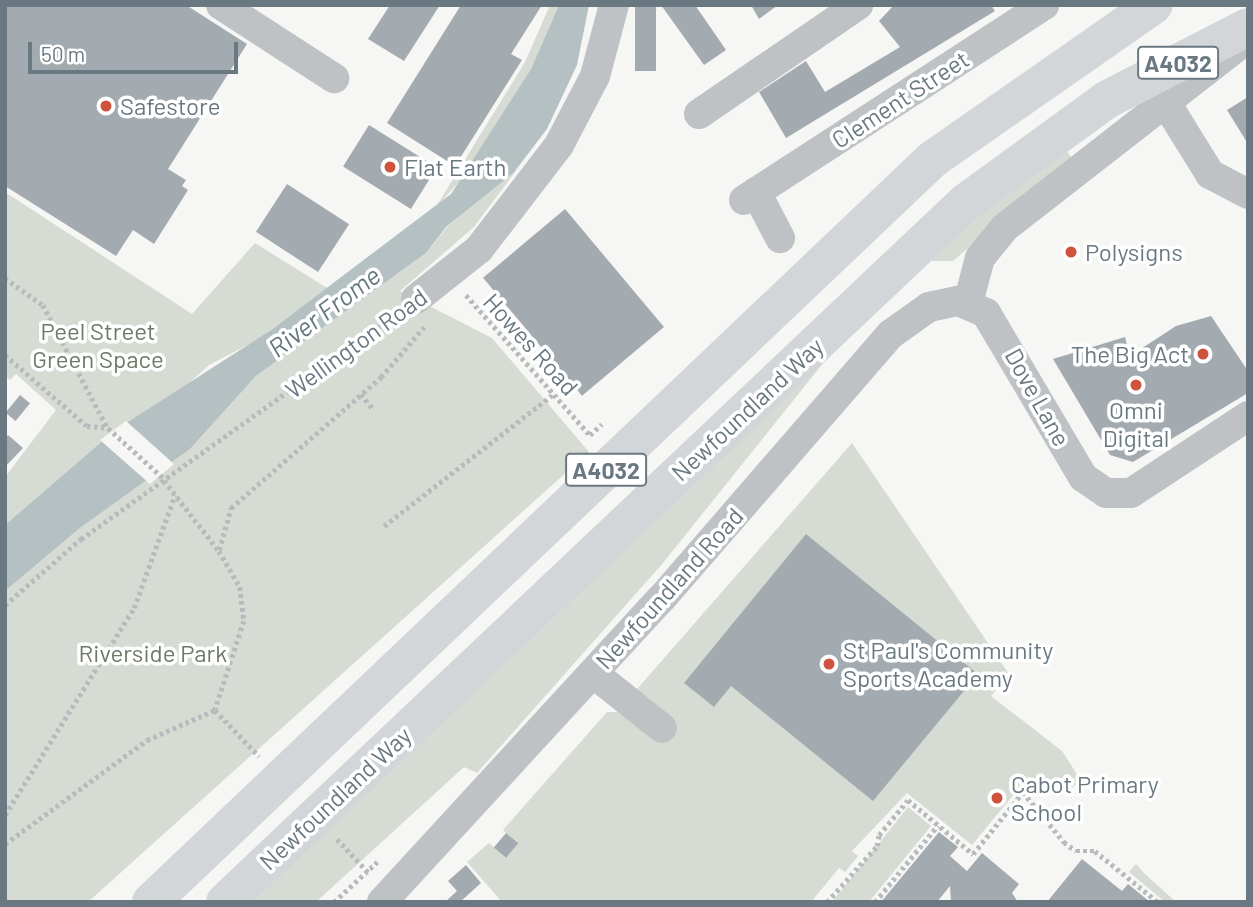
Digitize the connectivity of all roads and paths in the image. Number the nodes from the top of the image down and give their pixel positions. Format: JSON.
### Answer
{"nodes":[{"id":1,"x":614,"y":5,"type":"edge"},
{"id":2,"x":1044,"y":5,"type":"edge"},
{"id":3,"x":1154,"y":5,"type":"edge"},
{"id":4,"x":851,"y":7,"type":"edge"},
{"id":5,"x":237,"y":9,"type":"edge"},
{"id":6,"x":1248,"y":27,"type":"edge"},
{"id":7,"x":1248,"y":38,"type":"edge"},
{"id":8,"x":334,"y":78,"type":"dead end"},
{"id":9,"x":1166,"y":103,"type":"junction"},
{"id":10,"x":699,"y":114,"type":"dead end"},
{"id":11,"x":1248,"y":194,"type":"edge"},
{"id":12,"x":780,"y":239,"type":"dead end"},
{"id":13,"x":455,"y":272,"type":"junction"},
{"id":14,"x":5,"y":278,"type":"edge"},
{"id":15,"x":416,"y":299,"type":"joint"},
{"id":16,"x":968,"y":303,"type":"junction"},
{"id":17,"x":5,"y":355,"type":"edge"},
{"id":18,"x":361,"y":394,"type":"junction"},
{"id":19,"x":552,"y":395,"type":"junction"},
{"id":20,"x":374,"y":410,"type":"dead end"},
{"id":21,"x":1248,"y":416,"type":"edge"},
{"id":22,"x":107,"y":428,"type":"junction"},
{"id":23,"x":590,"y":435,"type":"dead end"},
{"id":24,"x":165,"y":482,"type":"junction"},
{"id":25,"x":175,"y":494,"type":"junction"},
{"id":26,"x":384,"y":526,"type":"dead end"},
{"id":27,"x":219,"y":551,"type":"junction"},
{"id":28,"x":5,"y":605,"type":"edge"},
{"id":29,"x":593,"y":673,"type":"junction"},
{"id":30,"x":215,"y":710,"type":"junction"},
{"id":31,"x":662,"y":728,"type":"dead end"},
{"id":32,"x":239,"y":734,"type":"dead end"},
{"id":33,"x":5,"y":815,"type":"edge"},
{"id":34,"x":938,"y":825,"type":"junction"},
{"id":35,"x":5,"y":844,"type":"edge"},
{"id":36,"x":367,"y":871,"type":"dead end"},
{"id":37,"x":151,"y":902,"type":"edge"},
{"id":38,"x":225,"y":902,"type":"edge"},
{"id":39,"x":334,"y":902,"type":"edge"},
{"id":40,"x":382,"y":902,"type":"edge"},
{"id":41,"x":827,"y":902,"type":"edge"},
{"id":42,"x":875,"y":902,"type":"edge"},
{"id":43,"x":1158,"y":902,"type":"edge"}],
"edges":[{"from":1,"to":13,"type":"street","name":"Wellington Road"},
{"from":2,"to":12,"type":"street","name":"Clement Street"},
{"from":3,"to":37,"type":"highway","name":"Newfoundland Way","number":"A4032"},
{"from":4,"to":10,"type":"street"},
{"from":5,"to":8,"type":"street"},
{"from":6,"to":38,"type":"highway","name":"Newfoundland Way","number":"A4032"},
{"from":7,"to":9,"type":"street"},
{"from":9,"to":11,"type":"street"},
{"from":9,"to":16,"type":"street"},
{"from":13,"to":15,"type":"street","name":"Wellington Road"},
{"from":13,"to":18,"type":"path"},
{"from":13,"to":19,"type":"path","name":"Howes Road"},
{"from":14,"to":22,"type":"path"},
{"from":15,"to":24,"type":"path","name":"Wellington Road"},
{"from":16,"to":21,"type":"street","name":"Dove Lane"},
{"from":16,"to":29,"type":"street","name":"Newfoundland Road"},
{"from":17,"to":22,"type":"path"},
{"from":18,"to":20,"type":"path"},
{"from":18,"to":27,"type":"path"},
{"from":19,"to":23,"type":"path","name":"Howes Road"},
{"from":19,"to":26,"type":"path"},
{"from":22,"to":24,"type":"path"},
{"from":24,"to":25,"type":"path"},
{"from":24,"to":28,"type":"path","name":"Wellington Road"},
{"from":25,"to":27,"type":"path"},
{"from":25,"to":33,"type":"path"},
{"from":27,"to":30,"type":"path"},
{"from":29,"to":31,"type":"street"},
{"from":29,"to":40,"type":"street","name":"Newfoundland Road"},
{"from":30,"to":32,"type":"path"},
{"from":30,"to":35,"type":"path"},
{"from":34,"to":41,"type":"path"},
{"from":34,"to":42,"type":"path"},
{"from":34,"to":43,"type":"path"},
{"from":36,"to":39,"type":"path"}]}
